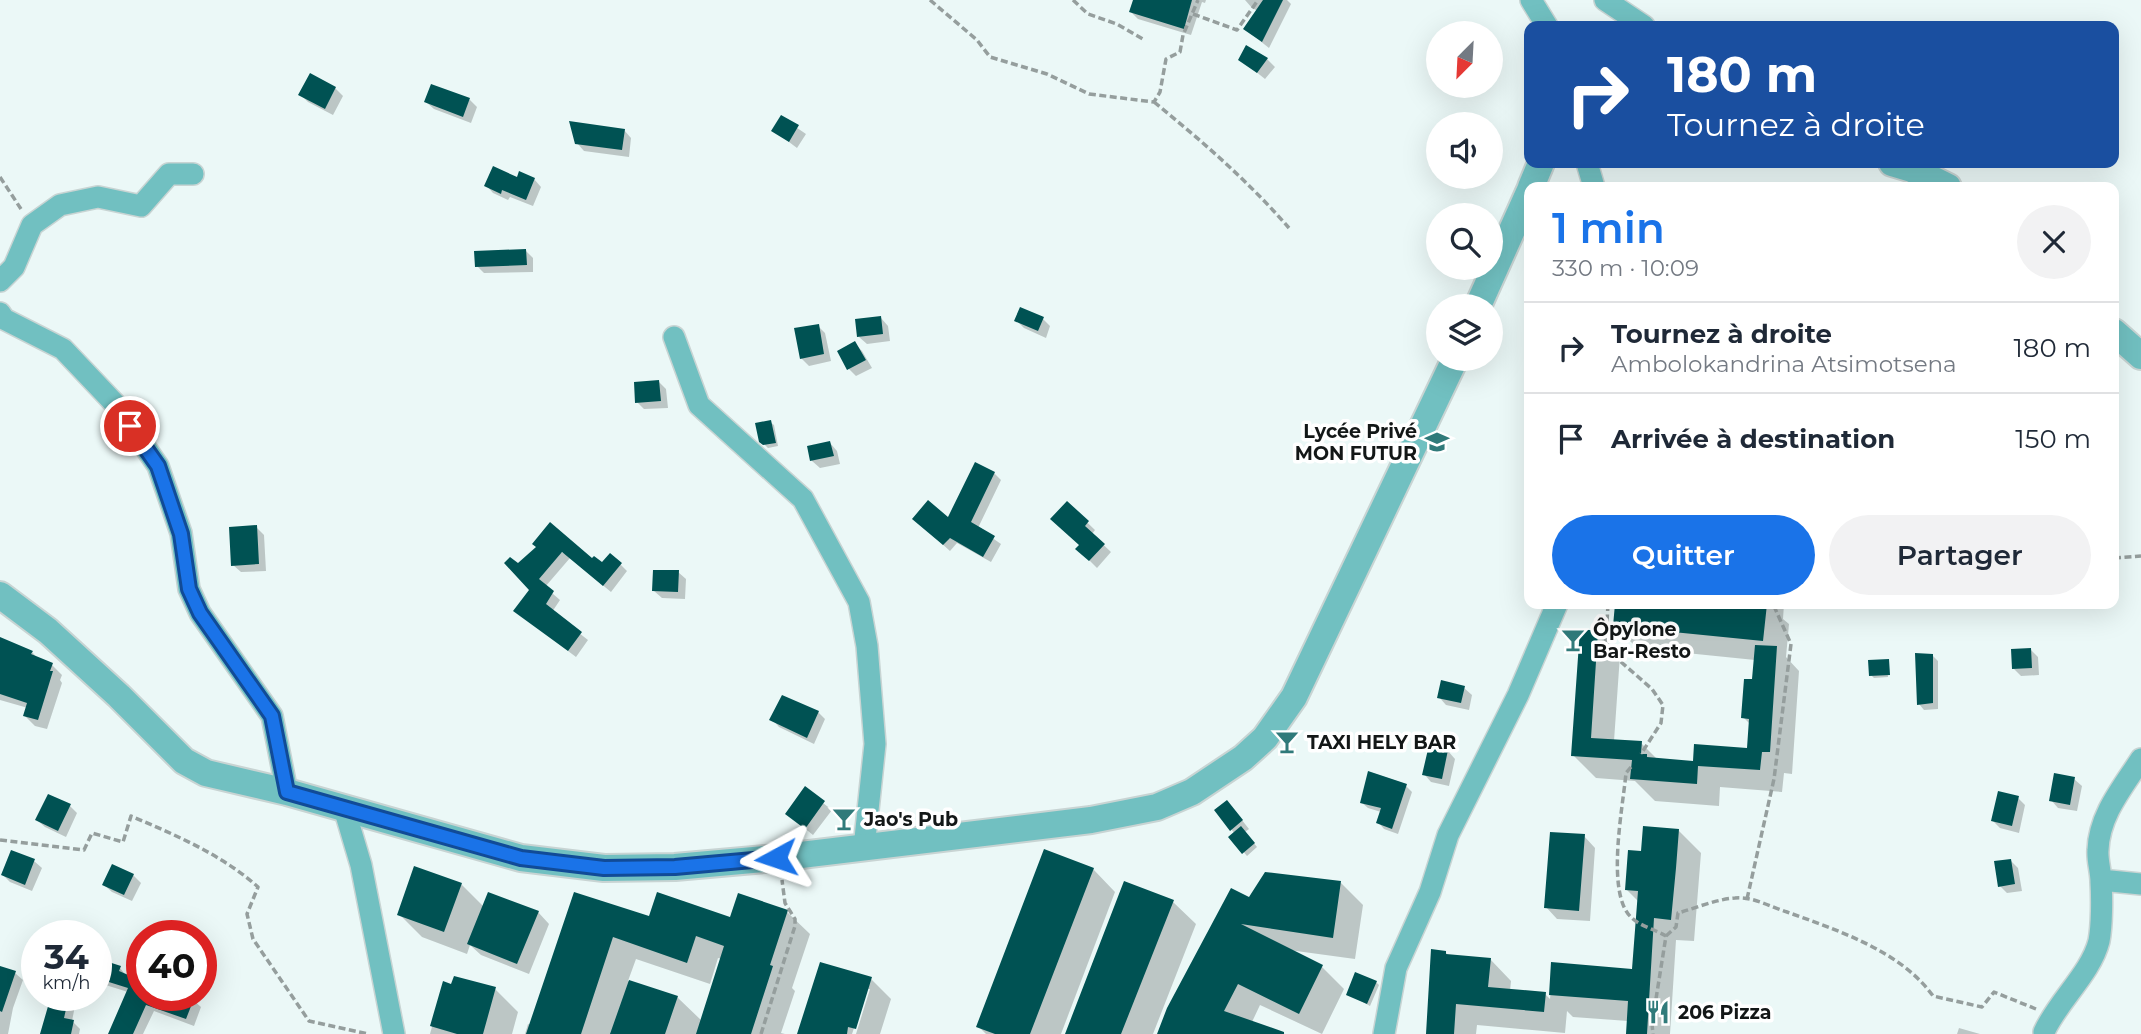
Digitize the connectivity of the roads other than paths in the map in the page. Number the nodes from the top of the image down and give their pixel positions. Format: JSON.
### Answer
{"nodes":[{"id":1,"x":1531,"y":0,"type":"edge"},
{"id":2,"x":1605,"y":0,"type":"edge"},
{"id":3,"x":1544,"y":21,"type":"edge"},
{"id":4,"x":1636,"y":21,"type":"edge"},
{"id":5,"x":1909,"y":168,"type":"edge"},
{"id":6,"x":193,"y":174,"type":"dead end"},
{"id":7,"x":1938,"y":182,"type":"edge"},
{"id":8,"x":1524,"y":202,"type":"edge"},
{"id":9,"x":0,"y":281,"type":"edge"},
{"id":10,"x":1483,"y":294,"type":"edge"},
{"id":11,"x":0,"y":313,"type":"edge"},
{"id":12,"x":2119,"y":336,"type":"edge"},
{"id":13,"x":674,"y":337,"type":"dead end"},
{"id":14,"x":2141,"y":356,"type":"edge"},
{"id":15,"x":1449,"y":371,"type":"edge"},
{"id":16,"x":0,"y":595,"type":"edge"},
{"id":17,"x":1555,"y":609,"type":"edge"},
{"id":18,"x":2141,"y":759,"type":"edge"},
{"id":19,"x":287,"y":792,"type":"junction"},
{"id":20,"x":344,"y":808,"type":"junction"},
{"id":21,"x":864,"y":848,"type":"junction"},
{"id":22,"x":2101,"y":880,"type":"junction"},
{"id":23,"x":2141,"y":884,"type":"edge"},
{"id":24,"x":2048,"y":1024,"type":"edge"},
{"id":25,"x":394,"y":1034,"type":"edge"},
{"id":26,"x":1384,"y":1034,"type":"edge"}],
"edges":[{"from":1,"to":3,"type":"street"},
{"from":2,"to":4,"type":"street"},
{"from":5,"to":7,"type":"street"},
{"from":6,"to":9,"type":"street"},
{"from":8,"to":10,"type":"street"},
{"from":11,"to":19,"type":"street"},
{"from":12,"to":14,"type":"street"},
{"from":13,"to":21,"type":"street"},
{"from":15,"to":21,"type":"street"},
{"from":16,"to":19,"type":"street"},
{"from":17,"to":26,"type":"street"},
{"from":18,"to":22,"type":"street"},
{"from":19,"to":20,"type":"street"},
{"from":20,"to":21,"type":"street"},
{"from":20,"to":25,"type":"street"},
{"from":22,"to":23,"type":"street"},
{"from":22,"to":24,"type":"street"}]}
